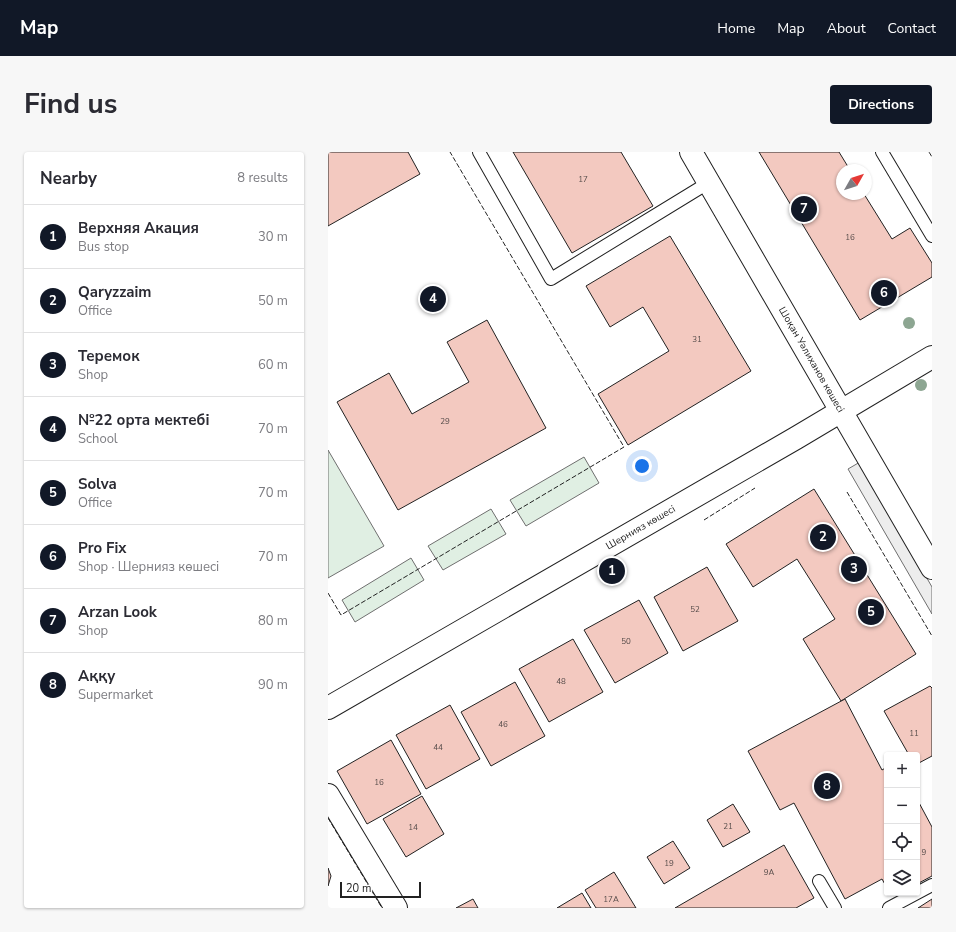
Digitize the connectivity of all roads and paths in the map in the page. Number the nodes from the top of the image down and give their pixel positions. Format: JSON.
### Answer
{"nodes":[{"id":1,"x":480,"y":152,"type":"edge"},
{"id":2,"x":690,"y":152,"type":"edge"},
{"id":3,"x":882,"y":152,"type":"edge"},
{"id":4,"x":708,"y":182,"type":"junction"},
{"id":5,"x":932,"y":236,"type":"edge"},
{"id":6,"x":932,"y":357,"type":"edge"},
{"id":7,"x":840,"y":412,"type":"junction"},
{"id":8,"x":932,"y":568,"type":"edge"},
{"id":9,"x":328,"y":708,"type":"edge"},
{"id":10,"x":328,"y":795,"type":"edge"},
{"id":11,"x":819,"y":881,"type":"dead end"},
{"id":12,"x":932,"y":885,"type":"edge"},
{"id":13,"x":396,"y":908,"type":"edge"},
{"id":14,"x":835,"y":908,"type":"edge"},
{"id":15,"x":889,"y":908,"type":"edge"}],
"edges":[{"from":1,"to":4,"type":"lane"},
{"from":2,"to":4,"type":"street","name":"Шоқан Уәлиханов көшесі"},
{"from":3,"to":5,"type":"lane"},
{"from":4,"to":7,"type":"street","name":"Шоқан Уәлиханов көшесі"},
{"from":6,"to":7,"type":"street","name":"Шернияз көшесі"},
{"from":7,"to":8,"type":"street","name":"Шоқан Уәлиханов көшесі"},
{"from":7,"to":9,"type":"street","name":"Шернияз көшесі"},
{"from":10,"to":13,"type":"street"},
{"from":11,"to":14,"type":"lane"},
{"from":12,"to":15,"type":"lane"}]}
